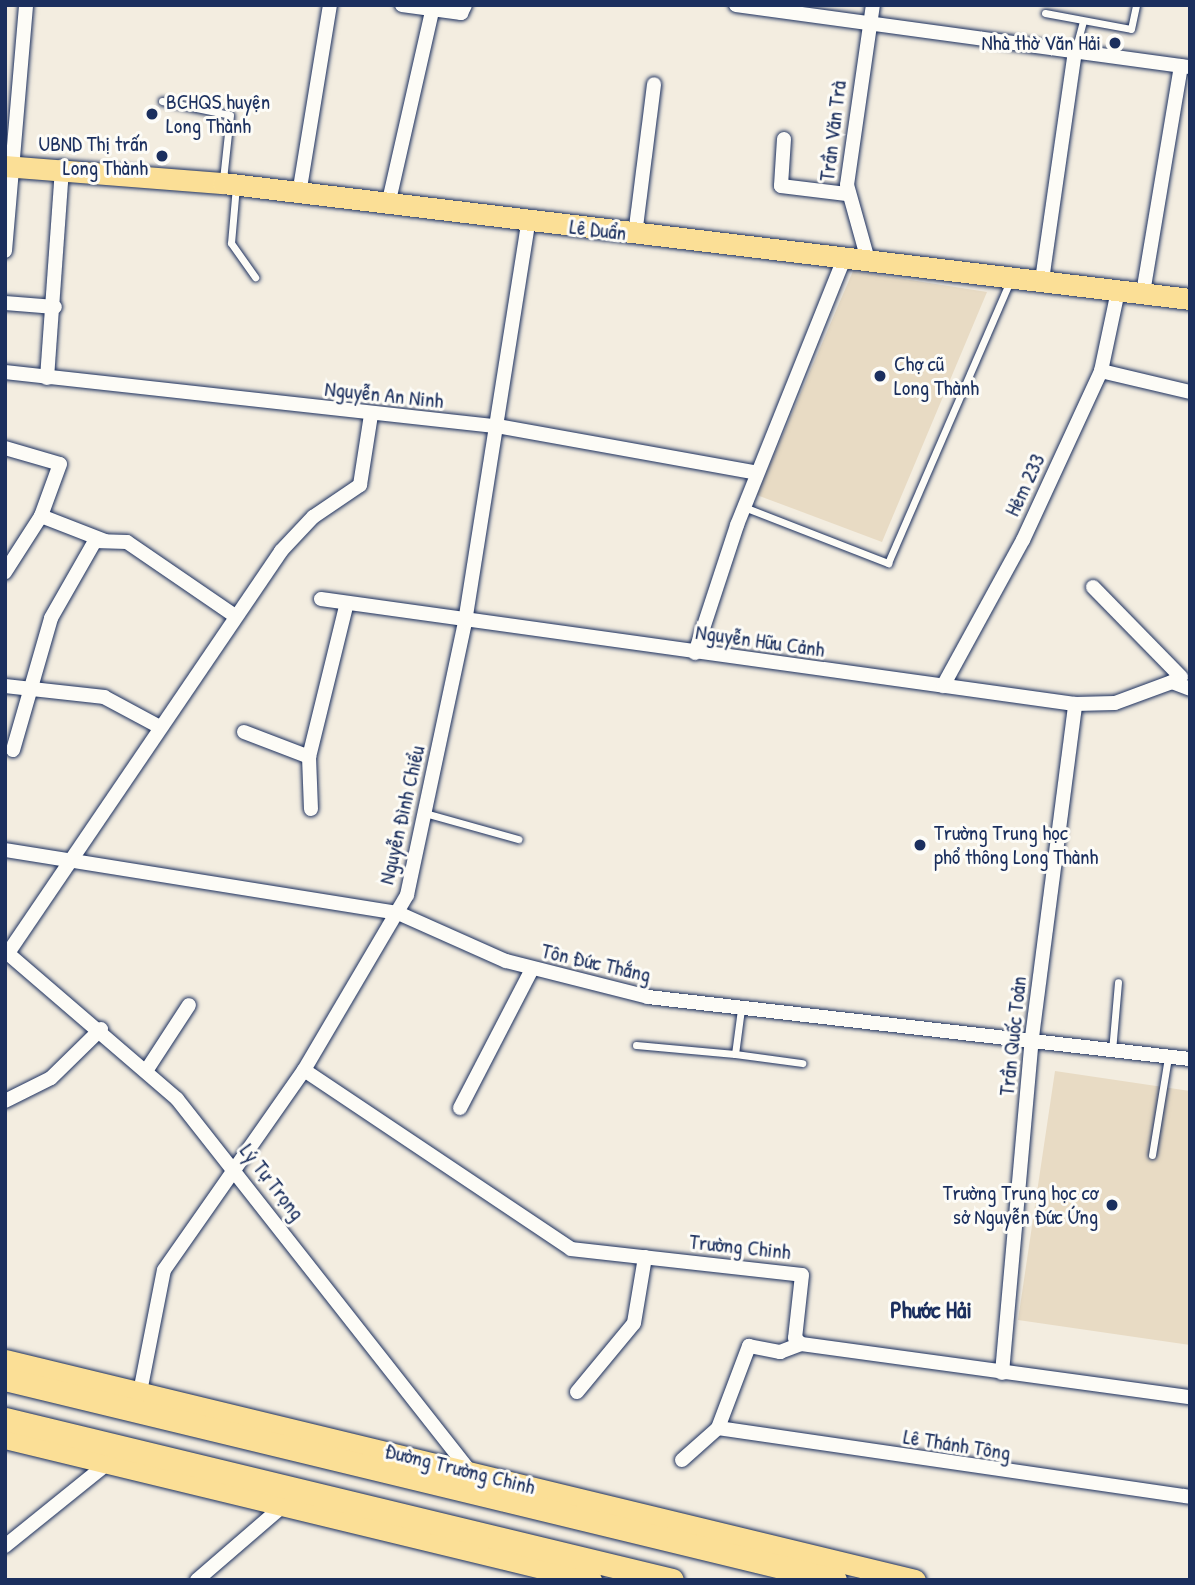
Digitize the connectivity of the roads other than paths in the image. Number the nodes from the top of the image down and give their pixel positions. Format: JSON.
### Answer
{"nodes":[{"id":1,"x":26,"y":5,"type":"edge"},
{"id":2,"x":330,"y":5,"type":"edge"},
{"id":3,"x":402,"y":5,"type":"edge"},
{"id":4,"x":465,"y":5,"type":"edge"},
{"id":5,"x":736,"y":5,"type":"edge"},
{"id":6,"x":873,"y":5,"type":"edge"},
{"id":7,"x":1136,"y":5,"type":"edge"},
{"id":8,"x":771,"y":8,"type":"edge"},
{"id":9,"x":432,"y":11,"type":"junction"},
{"id":10,"x":1045,"y":13,"type":"dead end"},
{"id":11,"x":1083,"y":21,"type":"junction"},
{"id":12,"x":869,"y":25,"type":"junction"},
{"id":13,"x":1075,"y":51,"type":"junction"},
{"id":14,"x":1185,"y":67,"type":"edge"},
{"id":15,"x":654,"y":84,"type":"dead end"},
{"id":16,"x":162,"y":101,"type":"dead end"},
{"id":17,"x":784,"y":139,"type":"dead end"},
{"id":18,"x":9,"y":166,"type":"edge"},
{"id":19,"x":62,"y":167,"type":"junction"},
{"id":20,"x":230,"y":184,"type":"junction"},
{"id":21,"x":299,"y":194,"type":"junction"},
{"id":22,"x":847,"y":194,"type":"junction"},
{"id":23,"x":388,"y":205,"type":"junction"},
{"id":24,"x":528,"y":223,"type":"junction"},
{"id":25,"x":635,"y":235,"type":"junction"},
{"id":26,"x":5,"y":251,"type":"edge"},
{"id":27,"x":845,"y":257,"type":"junction"},
{"id":28,"x":868,"y":260,"type":"junction"},
{"id":29,"x":255,"y":277,"type":"dead end"},
{"id":30,"x":1012,"y":277,"type":"junction"},
{"id":31,"x":1042,"y":280,"type":"junction"},
{"id":32,"x":1118,"y":291,"type":"junction"},
{"id":33,"x":1143,"y":293,"type":"junction"},
{"id":34,"x":1190,"y":299,"type":"edge"},
{"id":35,"x":5,"y":303,"type":"edge"},
{"id":36,"x":55,"y":307,"type":"junction"},
{"id":37,"x":1101,"y":371,"type":"junction"},
{"id":38,"x":5,"y":372,"type":"edge"},
{"id":39,"x":47,"y":378,"type":"junction"},
{"id":40,"x":1190,"y":392,"type":"edge"},
{"id":41,"x":371,"y":415,"type":"junction"},
{"id":42,"x":497,"y":426,"type":"junction"},
{"id":43,"x":5,"y":448,"type":"edge"},
{"id":44,"x":757,"y":473,"type":"junction"},
{"id":45,"x":744,"y":507,"type":"junction"},
{"id":46,"x":41,"y":516,"type":"junction"},
{"id":47,"x":105,"y":541,"type":"junction"},
{"id":48,"x":5,"y":572,"type":"edge"},
{"id":49,"x":1093,"y":587,"type":"dead end"},
{"id":50,"x":321,"y":599,"type":"dead end"},
{"id":51,"x":346,"y":606,"type":"junction"},
{"id":52,"x":235,"y":616,"type":"junction"},
{"id":53,"x":465,"y":622,"type":"junction"},
{"id":54,"x":695,"y":653,"type":"junction"},
{"id":55,"x":1181,"y":676,"type":"edge"},
{"id":56,"x":5,"y":686,"type":"edge"},
{"id":57,"x":943,"y":686,"type":"junction"},
{"id":58,"x":1190,"y":689,"type":"edge"},
{"id":59,"x":30,"y":691,"type":"junction"},
{"id":60,"x":1075,"y":704,"type":"junction"},
{"id":61,"x":158,"y":726,"type":"junction"},
{"id":62,"x":244,"y":732,"type":"dead end"},
{"id":63,"x":13,"y":750,"type":"dead end"},
{"id":64,"x":309,"y":757,"type":"junction"},
{"id":65,"x":311,"y":809,"type":"dead end"},
{"id":66,"x":425,"y":813,"type":"junction"},
{"id":67,"x":518,"y":839,"type":"dead end"},
{"id":68,"x":5,"y":850,"type":"edge"},
{"id":69,"x":70,"y":860,"type":"junction"},
{"id":70,"x":398,"y":913,"type":"junction"},
{"id":71,"x":7,"y":952,"type":"edge"},
{"id":72,"x":532,"y":969,"type":"junction"},
{"id":73,"x":1118,"y":982,"type":"dead end"},
{"id":74,"x":189,"y":1004,"type":"dead end"},
{"id":75,"x":741,"y":1009,"type":"junction"},
{"id":76,"x":101,"y":1029,"type":"junction"},
{"id":77,"x":636,"y":1045,"type":"dead end"},
{"id":78,"x":1031,"y":1045,"type":"junction"},
{"id":79,"x":1112,"y":1052,"type":"junction"},
{"id":80,"x":735,"y":1054,"type":"junction"},
{"id":81,"x":1168,"y":1056,"type":"junction"},
{"id":82,"x":1190,"y":1059,"type":"edge"},
{"id":83,"x":802,"y":1063,"type":"dead end"},
{"id":84,"x":148,"y":1068,"type":"junction"},
{"id":85,"x":304,"y":1070,"type":"junction"},
{"id":86,"x":5,"y":1101,"type":"edge"},
{"id":87,"x":460,"y":1108,"type":"dead end"},
{"id":88,"x":1152,"y":1155,"type":"dead end"},
{"id":89,"x":236,"y":1167,"type":"junction"},
{"id":90,"x":645,"y":1257,"type":"junction"},
{"id":91,"x":801,"y":1344,"type":"junction"},
{"id":92,"x":5,"y":1360,"type":"edge"},
{"id":93,"x":1002,"y":1373,"type":"junction"},
{"id":94,"x":5,"y":1379,"type":"edge"},
{"id":95,"x":577,"y":1392,"type":"dead end"},
{"id":96,"x":1190,"y":1397,"type":"edge"},
{"id":97,"x":138,"y":1401,"type":"junction"},
{"id":98,"x":5,"y":1419,"type":"edge"},
{"id":99,"x":718,"y":1428,"type":"junction"},
{"id":100,"x":5,"y":1438,"type":"edge"},
{"id":101,"x":110,"y":1453,"type":"junction"},
{"id":102,"x":682,"y":1460,"type":"dead end"},
{"id":103,"x":468,"y":1481,"type":"junction"},
{"id":104,"x":1190,"y":1497,"type":"edge"},
{"id":105,"x":284,"y":1505,"type":"junction"},
{"id":106,"x":5,"y":1546,"type":"edge"},
{"id":107,"x":549,"y":1570,"type":"edge"},
{"id":108,"x":197,"y":1580,"type":"edge"},
{"id":109,"x":591,"y":1580,"type":"edge"},
{"id":110,"x":671,"y":1580,"type":"edge"},
{"id":111,"x":835,"y":1580,"type":"edge"},
{"id":112,"x":915,"y":1580,"type":"edge"}],
"edges":[{"from":1,"to":18,"type":"street"},
{"from":2,"to":21,"type":"street"},
{"from":3,"to":9,"type":"street"},
{"from":4,"to":9,"type":"street"},
{"from":5,"to":8,"type":"street"},
{"from":6,"to":12,"type":"street","name":"Trần Văn Trà"},
{"from":7,"to":11,"type":"lane"},
{"from":8,"to":12,"type":"street"},
{"from":9,"to":23,"type":"street"},
{"from":10,"to":11,"type":"lane"},
{"from":11,"to":13,"type":"lane"},
{"from":12,"to":13,"type":"street"},
{"from":12,"to":22,"type":"street","name":"Trần Văn Trà"},
{"from":13,"to":14,"type":"street"},
{"from":13,"to":31,"type":"street"},
{"from":14,"to":33,"type":"street"},
{"from":15,"to":25,"type":"street"},
{"from":16,"to":20,"type":"lane"},
{"from":17,"to":22,"type":"street"},
{"from":18,"to":19,"type":"main road","name":"Lê Duẩn"},
{"from":18,"to":26,"type":"street"},
{"from":19,"to":20,"type":"main road","name":"Lê Duẩn"},
{"from":19,"to":36,"type":"street"},
{"from":20,"to":21,"type":"main road","name":"Lê Duẩn"},
{"from":20,"to":29,"type":"lane"},
{"from":21,"to":23,"type":"main road","name":"Lê Duẩn"},
{"from":22,"to":28,"type":"street","name":"Trần Văn Trà"},
{"from":23,"to":24,"type":"main road","name":"Lê Duẩn"},
{"from":24,"to":25,"type":"main road","name":"Lê Duẩn"},
{"from":24,"to":42,"type":"street","name":"Nguyễn Đình Chiểu"},
{"from":25,"to":27,"type":"main road","name":"Lê Duẩn"},
{"from":27,"to":28,"type":"main road","name":"Lê Duẩn"},
{"from":27,"to":44,"type":"street"},
{"from":28,"to":30,"type":"main road","name":"Lê Duẩn"},
{"from":30,"to":31,"type":"main road","name":"Lê Duẩn"},
{"from":30,"to":45,"type":"lane"},
{"from":31,"to":32,"type":"main road","name":"Lê Duẩn"},
{"from":32,"to":33,"type":"main road","name":"Lê Duẩn"},
{"from":32,"to":37,"type":"street","name":"Hẻm 233"},
{"from":33,"to":34,"type":"main road","name":"Lê Duẩn"},
{"from":35,"to":36,"type":"street"},
{"from":36,"to":39,"type":"street"},
{"from":37,"to":40,"type":"street"},
{"from":37,"to":57,"type":"street","name":"Hẻm 233"},
{"from":38,"to":39,"type":"street","name":"Nguyễn An Ninh"},
{"from":39,"to":41,"type":"street","name":"Nguyễn An Ninh"},
{"from":41,"to":42,"type":"street","name":"Nguyễn An Ninh"},
{"from":41,"to":52,"type":"street"},
{"from":42,"to":44,"type":"street","name":"Nguyễn An Ninh"},
{"from":42,"to":53,"type":"street","name":"Nguyễn Đình Chiểu"},
{"from":43,"to":46,"type":"street"},
{"from":44,"to":45,"type":"street"},
{"from":45,"to":54,"type":"street"},
{"from":46,"to":47,"type":"street"},
{"from":46,"to":48,"type":"street"},
{"from":47,"to":52,"type":"street"},
{"from":47,"to":59,"type":"street"},
{"from":49,"to":55,"type":"street"},
{"from":50,"to":51,"type":"street","name":"Nguyễn Hữu Cảnh"},
{"from":51,"to":53,"type":"street","name":"Nguyễn Hữu Cảnh"},
{"from":51,"to":64,"type":"street"},
{"from":52,"to":61,"type":"street"},
{"from":53,"to":54,"type":"street","name":"Nguyễn Hữu Cảnh"},
{"from":53,"to":66,"type":"street","name":"Nguyễn Đình Chiểu"},
{"from":54,"to":57,"type":"street","name":"Nguyễn Hữu Cảnh"},
{"from":55,"to":58,"type":"street"},
{"from":55,"to":60,"type":"street","name":"Nguyễn Hữu Cảnh"},
{"from":56,"to":59,"type":"street"},
{"from":57,"to":60,"type":"street","name":"Nguyễn Hữu Cảnh"},
{"from":59,"to":61,"type":"street"},
{"from":59,"to":63,"type":"street"},
{"from":60,"to":78,"type":"street","name":"Trần Quốc Toản"},
{"from":61,"to":69,"type":"street"},
{"from":62,"to":64,"type":"street"},
{"from":64,"to":65,"type":"street"},
{"from":66,"to":67,"type":"lane"},
{"from":66,"to":70,"type":"street","name":"Nguyễn Đình Chiểu"},
{"from":68,"to":69,"type":"street","name":"Tôn Đức Thắng"},
{"from":69,"to":70,"type":"street","name":"Tôn Đức Thắng"},
{"from":69,"to":71,"type":"street"},
{"from":70,"to":72,"type":"street","name":"Tôn Đức Thắng"},
{"from":70,"to":85,"type":"street","name":"Nguyễn Đình Chiểu"},
{"from":71,"to":76,"type":"street","name":"Lý Tự Trọng"},
{"from":72,"to":75,"type":"street","name":"Tôn Đức Thắng"},
{"from":72,"to":87,"type":"street"},
{"from":73,"to":79,"type":"lane"},
{"from":74,"to":84,"type":"street"},
{"from":75,"to":78,"type":"street","name":"Tôn Đức Thắng"},
{"from":75,"to":80,"type":"lane"},
{"from":76,"to":84,"type":"street","name":"Lý Tự Trọng"},
{"from":76,"to":86,"type":"street"},
{"from":77,"to":80,"type":"lane"},
{"from":78,"to":79,"type":"street","name":"Tôn Đức Thắng"},
{"from":78,"to":93,"type":"street","name":"Trần Quốc Toản"},
{"from":79,"to":81,"type":"street","name":"Tôn Đức Thắng"},
{"from":80,"to":83,"type":"lane"},
{"from":81,"to":82,"type":"street","name":"Tôn Đức Thắng"},
{"from":81,"to":88,"type":"lane"},
{"from":84,"to":89,"type":"street","name":"Lý Tự Trọng"},
{"from":85,"to":89,"type":"street","name":"Nguyễn Đình Chiểu"},
{"from":85,"to":90,"type":"street","name":"Trường Chinh"},
{"from":89,"to":97,"type":"street","name":"Nguyễn Đình Chiểu"},
{"from":89,"to":103,"type":"street","name":"Lý Tự Trọng"},
{"from":90,"to":91,"type":"street","name":"Trường Chinh"},
{"from":90,"to":95,"type":"street"},
{"from":91,"to":93,"type":"street"},
{"from":91,"to":99,"type":"street"},
{"from":92,"to":97,"type":"main road","name":"Đường Trường Chinh"},
{"from":93,"to":96,"type":"street"},
{"from":94,"to":97,"type":"highway","name":"Đường Trường Chinh"},
{"from":97,"to":103,"type":"highway","name":"Đường Trường Chinh"},
{"from":98,"to":101,"type":"highway"},
{"from":99,"to":102,"type":"street"},
{"from":99,"to":104,"type":"street","name":"Lê Thánh Tông"},
{"from":100,"to":101,"type":"main road"},
{"from":101,"to":105,"type":"main road"},
{"from":101,"to":106,"type":"street"},
{"from":101,"to":107,"type":"highway"},
{"from":103,"to":111,"type":"highway","name":"Đường Trường Chinh"},
{"from":103,"to":112,"type":"main road","name":"Đường Trường Chinh"},
{"from":105,"to":107,"type":"main road"},
{"from":105,"to":108,"type":"street"},
{"from":107,"to":109,"type":"main road"},
{"from":107,"to":110,"type":"highway"}]}
